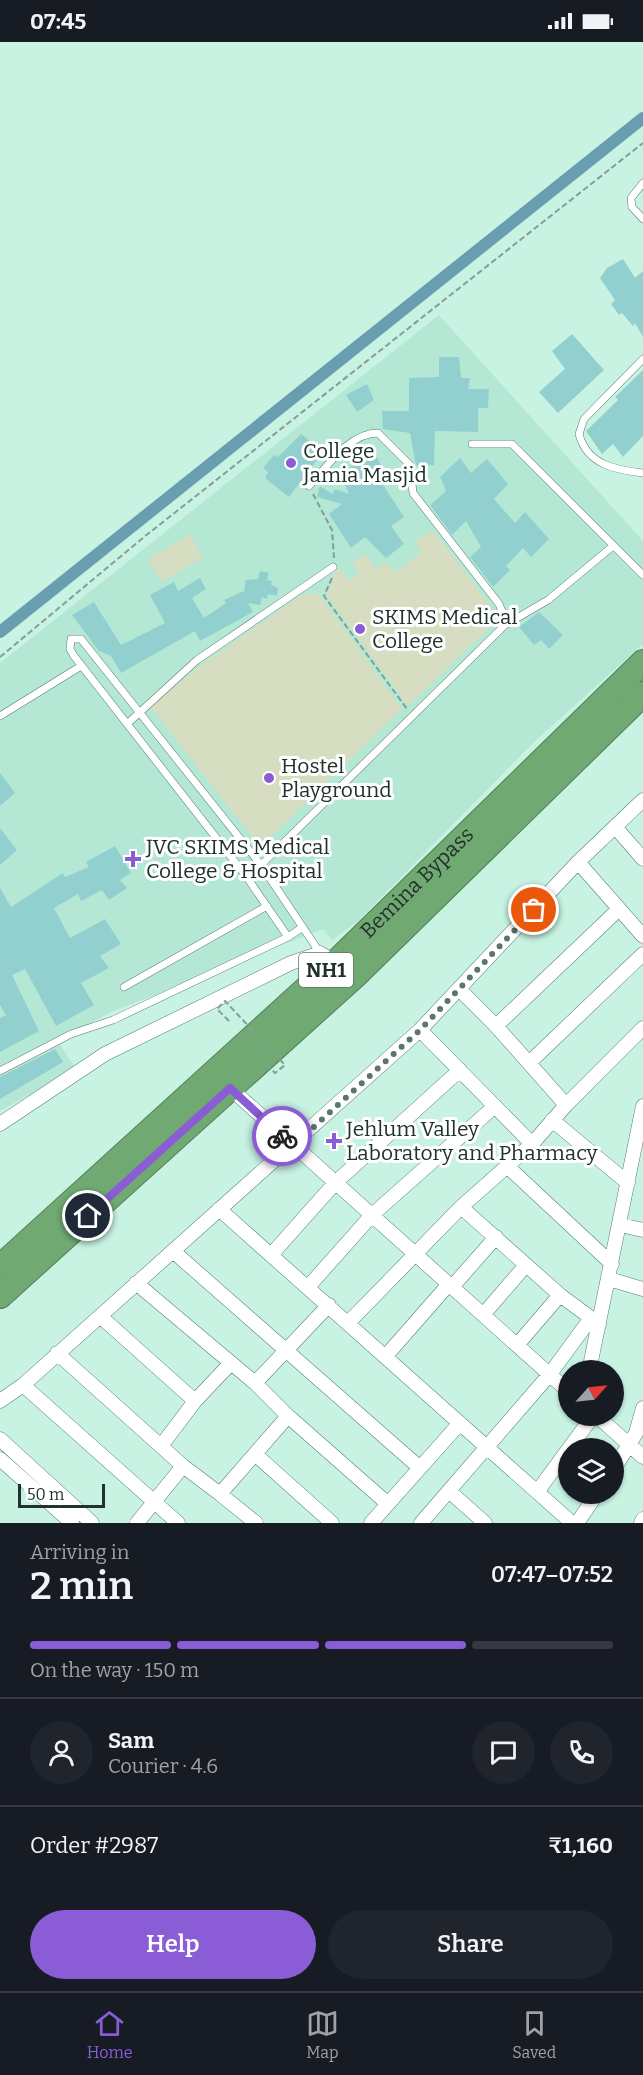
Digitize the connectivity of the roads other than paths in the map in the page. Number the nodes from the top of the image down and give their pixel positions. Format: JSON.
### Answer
{"nodes":[{"id":1,"x":643,"y":183,"type":"edge"},
{"id":2,"x":643,"y":219,"type":"edge"},
{"id":3,"x":643,"y":359,"type":"edge"},
{"id":4,"x":472,"y":444,"type":"dead end"},
{"id":5,"x":643,"y":473,"type":"edge"},
{"id":6,"x":309,"y":486,"type":"road end"},
{"id":7,"x":613,"y":546,"type":"junction"},
{"id":8,"x":333,"y":567,"type":"road end"},
{"id":9,"x":643,"y":575,"type":"edge"},
{"id":10,"x":507,"y":623,"type":"junction"},
{"id":11,"x":643,"y":662,"type":"edge"},
{"id":12,"x":81,"y":666,"type":"junction"},
{"id":13,"x":643,"y":694,"type":"edge"},
{"id":14,"x":139,"y":714,"type":"junction"},
{"id":15,"x":0,"y":716,"type":"edge"},
{"id":16,"x":127,"y":724,"type":"junction"},
{"id":17,"x":643,"y":800,"type":"edge"},
{"id":18,"x":616,"y":828,"type":"junction"},
{"id":19,"x":643,"y":859,"type":"edge"},
{"id":20,"x":578,"y":862,"type":"junction"},
{"id":21,"x":261,"y":864,"type":"junction"},
{"id":22,"x":246,"y":876,"type":"junction"},
{"id":23,"x":267,"y":906,"type":"junction"},
{"id":24,"x":619,"y":909,"type":"junction"},
{"id":25,"x":303,"y":927,"type":"junction"},
{"id":26,"x":643,"y":936,"type":"edge"},
{"id":27,"x":288,"y":937,"type":"junction"},
{"id":28,"x":643,"y":954,"type":"edge"},
{"id":29,"x":328,"y":957,"type":"junction"},
{"id":30,"x":124,"y":987,"type":"dead end"},
{"id":31,"x":459,"y":989,"type":"junction"},
{"id":32,"x":496,"y":1026,"type":"junction"},
{"id":33,"x":643,"y":1028,"type":"edge"},
{"id":34,"x":420,"y":1030,"type":"junction"},
{"id":35,"x":530,"y":1062,"type":"junction"},
{"id":36,"x":460,"y":1070,"type":"junction"},
{"id":37,"x":0,"y":1071,"type":"edge"},
{"id":38,"x":230,"y":1088,"type":"junction"},
{"id":39,"x":566,"y":1105,"type":"junction"},
{"id":40,"x":495,"y":1106,"type":"junction"},
{"id":41,"x":643,"y":1106,"type":"edge"},
{"id":42,"x":552,"y":1120,"type":"junction"},
{"id":43,"x":0,"y":1124,"type":"edge"},
{"id":44,"x":641,"y":1125,"type":"edge"},
{"id":45,"x":532,"y":1144,"type":"junction"},
{"id":46,"x":293,"y":1146,"type":"junction"},
{"id":47,"x":507,"y":1166,"type":"junction"},
{"id":48,"x":335,"y":1182,"type":"junction"},
{"id":49,"x":628,"y":1183,"type":"junction"},
{"id":50,"x":461,"y":1207,"type":"junction"},
{"id":51,"x":219,"y":1209,"type":"junction"},
{"id":52,"x":372,"y":1215,"type":"junction"},
{"id":53,"x":620,"y":1225,"type":"junction"},
{"id":54,"x":643,"y":1230,"type":"edge"},
{"id":55,"x":496,"y":1237,"type":"junction"},
{"id":56,"x":174,"y":1252,"type":"junction"},
{"id":57,"x":415,"y":1254,"type":"junction"},
{"id":58,"x":272,"y":1255,"type":"junction"},
{"id":59,"x":612,"y":1264,"type":"junction"},
{"id":60,"x":526,"y":1265,"type":"junction"},
{"id":61,"x":0,"y":1268,"type":"edge"},
{"id":62,"x":609,"y":1279,"type":"junction"},
{"id":63,"x":136,"y":1283,"type":"junction"},
{"id":64,"x":451,"y":1286,"type":"junction"},
{"id":65,"x":308,"y":1287,"type":"junction"},
{"id":66,"x":643,"y":1289,"type":"edge"},
{"id":67,"x":560,"y":1295,"type":"junction"},
{"id":68,"x":0,"y":1296,"type":"edge"},
{"id":69,"x":329,"y":1305,"type":"junction"},
{"id":70,"x":483,"y":1315,"type":"junction"},
{"id":71,"x":100,"y":1316,"type":"junction"},
{"id":72,"x":595,"y":1321,"type":"junction"},
{"id":73,"x":348,"y":1323,"type":"junction"},
{"id":74,"x":518,"y":1345,"type":"junction"},
{"id":75,"x":288,"y":1350,"type":"junction"},
{"id":76,"x":57,"y":1353,"type":"junction"},
{"id":77,"x":385,"y":1357,"type":"junction"},
{"id":78,"x":590,"y":1360,"type":"edge"},
{"id":79,"x":231,"y":1363,"type":"junction"},
{"id":80,"x":550,"y":1374,"type":"junction"},
{"id":81,"x":558,"y":1382,"type":"edge"},
{"id":82,"x":255,"y":1383,"type":"junction"},
{"id":83,"x":23,"y":1385,"type":"junction"},
{"id":84,"x":0,"y":1401,"type":"edge"},
{"id":85,"x":195,"y":1401,"type":"junction"},
{"id":86,"x":643,"y":1408,"type":"edge"},
{"id":87,"x":288,"y":1416,"type":"junction"},
{"id":88,"x":460,"y":1423,"type":"junction"},
{"id":89,"x":587,"y":1426,"type":"edge"},
{"id":90,"x":607,"y":1426,"type":"edge"},
{"id":91,"x":0,"y":1439,"type":"edge"},
{"id":92,"x":629,"y":1445,"type":"junction"},
{"id":93,"x":161,"y":1446,"type":"junction"},
{"id":94,"x":488,"y":1448,"type":"junction"},
{"id":95,"x":624,"y":1453,"type":"edge"},
{"id":96,"x":256,"y":1455,"type":"junction"},
{"id":97,"x":643,"y":1457,"type":"edge"},
{"id":98,"x":0,"y":1460,"type":"edge"},
{"id":99,"x":183,"y":1466,"type":"junction"},
{"id":100,"x":420,"y":1468,"type":"junction"},
{"id":101,"x":449,"y":1491,"type":"junction"},
{"id":102,"x":537,"y":1492,"type":"junction"},
{"id":103,"x":220,"y":1494,"type":"junction"},
{"id":104,"x":154,"y":1502,"type":"junction"},
{"id":105,"x":388,"y":1504,"type":"junction"},
{"id":106,"x":590,"y":1504,"type":"edge"},
{"id":107,"x":72,"y":1523,"type":"edge"},
{"id":108,"x":92,"y":1523,"type":"edge"},
{"id":109,"x":137,"y":1523,"type":"edge"},
{"id":110,"x":178,"y":1523,"type":"edge"},
{"id":111,"x":256,"y":1523,"type":"edge"},
{"id":112,"x":332,"y":1523,"type":"edge"},
{"id":113,"x":371,"y":1523,"type":"edge"},
{"id":114,"x":421,"y":1523,"type":"edge"},
{"id":115,"x":485,"y":1523,"type":"edge"},
{"id":116,"x":572,"y":1523,"type":"edge"},
{"id":117,"x":577,"y":1523,"type":"edge"}],
"edges":[{"from":1,"to":2,"type":"lane"},
{"from":3,"to":5,"type":"lane"},
{"from":4,"to":7,"type":"lane"},
{"from":6,"to":10,"type":"lane"},
{"from":7,"to":9,"type":"lane"},
{"from":7,"to":10,"type":"lane"},
{"from":8,"to":14,"type":"lane"},
{"from":10,"to":21,"type":"lane"},
{"from":11,"to":29,"type":"highway","name":"Bemina Bypass","number":"NH1"},
{"from":12,"to":14,"type":"lane"},
{"from":12,"to":15,"type":"lane"},
{"from":12,"to":16,"type":"lane"},
{"from":13,"to":38,"type":"highway","name":"Bemina Bypass","number":"NH1"},
{"from":14,"to":16,"type":"lane"},
{"from":14,"to":21,"type":"lane"},
{"from":16,"to":22,"type":"lane"},
{"from":17,"to":18,"type":"street"},
{"from":18,"to":19,"type":"street"},
{"from":18,"to":20,"type":"street"},
{"from":20,"to":24,"type":"street"},
{"from":20,"to":31,"type":"street"},
{"from":21,"to":22,"type":"lane"},
{"from":21,"to":25,"type":"lane"},
{"from":22,"to":23,"type":"lane"},
{"from":23,"to":27,"type":"lane"},
{"from":23,"to":30,"type":"lane"},
{"from":24,"to":26,"type":"street"},
{"from":24,"to":32,"type":"street"},
{"from":25,"to":27,"type":"lane"},
{"from":25,"to":29,"type":"lane"},
{"from":27,"to":37,"type":"lane"},
{"from":28,"to":35,"type":"street"},
{"from":29,"to":43,"type":"street"},
{"from":29,"to":61,"type":"highway","name":"Bemina Bypass","number":"NH1"},
{"from":31,"to":32,"type":"street"},
{"from":31,"to":34,"type":"street"},
{"from":32,"to":35,"type":"street"},
{"from":33,"to":39,"type":"street"},
{"from":34,"to":36,"type":"street"},
{"from":34,"to":46,"type":"street"},
{"from":35,"to":39,"type":"street"},
{"from":36,"to":40,"type":"street"},
{"from":36,"to":48,"type":"street"},
{"from":38,"to":46,"type":"street"},
{"from":38,"to":68,"type":"highway","name":"Bemina Bypass","number":"NH1"},
{"from":39,"to":42,"type":"street"},
{"from":40,"to":45,"type":"street"},
{"from":40,"to":52,"type":"street"},
{"from":41,"to":44,"type":"street"},
{"from":42,"to":45,"type":"street"},
{"from":42,"to":49,"type":"street"},
{"from":44,"to":49,"type":"street"},
{"from":45,"to":47,"type":"street"},
{"from":46,"to":48,"type":"street"},
{"from":46,"to":51,"type":"street"},
{"from":47,"to":50,"type":"street"},
{"from":47,"to":59,"type":"street"},
{"from":48,"to":52,"type":"street"},
{"from":48,"to":58,"type":"street"},
{"from":49,"to":53,"type":"street"},
{"from":50,"to":55,"type":"street"},
{"from":50,"to":57,"type":"street"},
{"from":51,"to":56,"type":"street"},
{"from":51,"to":58,"type":"street"},
{"from":52,"to":57,"type":"street"},
{"from":52,"to":65,"type":"street"},
{"from":53,"to":54,"type":"street"},
{"from":53,"to":59,"type":"street"},
{"from":55,"to":60,"type":"street"},
{"from":55,"to":64,"type":"street"},
{"from":56,"to":63,"type":"street"},
{"from":56,"to":75,"type":"street"},
{"from":57,"to":64,"type":"street"},
{"from":57,"to":73,"type":"street"},
{"from":58,"to":65,"type":"street"},
{"from":59,"to":62,"type":"street"},
{"from":60,"to":67,"type":"street"},
{"from":60,"to":70,"type":"street"},
{"from":62,"to":66,"type":"street"},
{"from":62,"to":72,"type":"street"},
{"from":63,"to":71,"type":"street"},
{"from":63,"to":79,"type":"street"},
{"from":64,"to":70,"type":"street"},
{"from":64,"to":77,"type":"street"},
{"from":65,"to":69,"type":"street"},
{"from":67,"to":72,"type":"street"},
{"from":67,"to":74,"type":"street"},
{"from":69,"to":73,"type":"street"},
{"from":69,"to":75,"type":"street"},
{"from":70,"to":74,"type":"street"},
{"from":71,"to":76,"type":"street"},
{"from":71,"to":85,"type":"street"},
{"from":72,"to":78,"type":"street"},
{"from":72,"to":80,"type":"street"},
{"from":73,"to":77,"type":"street"},
{"from":74,"to":80,"type":"street"},
{"from":75,"to":82,"type":"street"},
{"from":75,"to":100,"type":"street"},
{"from":76,"to":83,"type":"street"},
{"from":76,"to":93,"type":"street"},
{"from":77,"to":88,"type":"street"},
{"from":79,"to":82,"type":"street"},
{"from":79,"to":85,"type":"street"},
{"from":80,"to":81,"type":"street"},
{"from":80,"to":94,"type":"street"},
{"from":82,"to":87,"type":"street"},
{"from":83,"to":84,"type":"street"},
{"from":83,"to":104,"type":"street"},
{"from":85,"to":93,"type":"street"},
{"from":86,"to":92,"type":"street"},
{"from":87,"to":96,"type":"street"},
{"from":87,"to":105,"type":"street"},
{"from":88,"to":94,"type":"street"},
{"from":88,"to":100,"type":"street"},
{"from":89,"to":102,"type":"street"},
{"from":90,"to":92,"type":"street"},
{"from":91,"to":108,"type":"street"},
{"from":92,"to":95,"type":"street"},
{"from":92,"to":97,"type":"street"},
{"from":93,"to":99,"type":"street"},
{"from":94,"to":101,"type":"street"},
{"from":94,"to":102,"type":"street"},
{"from":96,"to":103,"type":"street"},
{"from":96,"to":112,"type":"street"},
{"from":98,"to":107,"type":"street"},
{"from":99,"to":103,"type":"street"},
{"from":99,"to":104,"type":"street"},
{"from":100,"to":105,"type":"street"},
{"from":101,"to":114,"type":"street"},
{"from":101,"to":115,"type":"street"},
{"from":102,"to":116,"type":"street"},
{"from":103,"to":111,"type":"street"},
{"from":104,"to":109,"type":"street"},
{"from":104,"to":110,"type":"street"},
{"from":105,"to":113,"type":"street"},
{"from":106,"to":117,"type":"street"}]}
